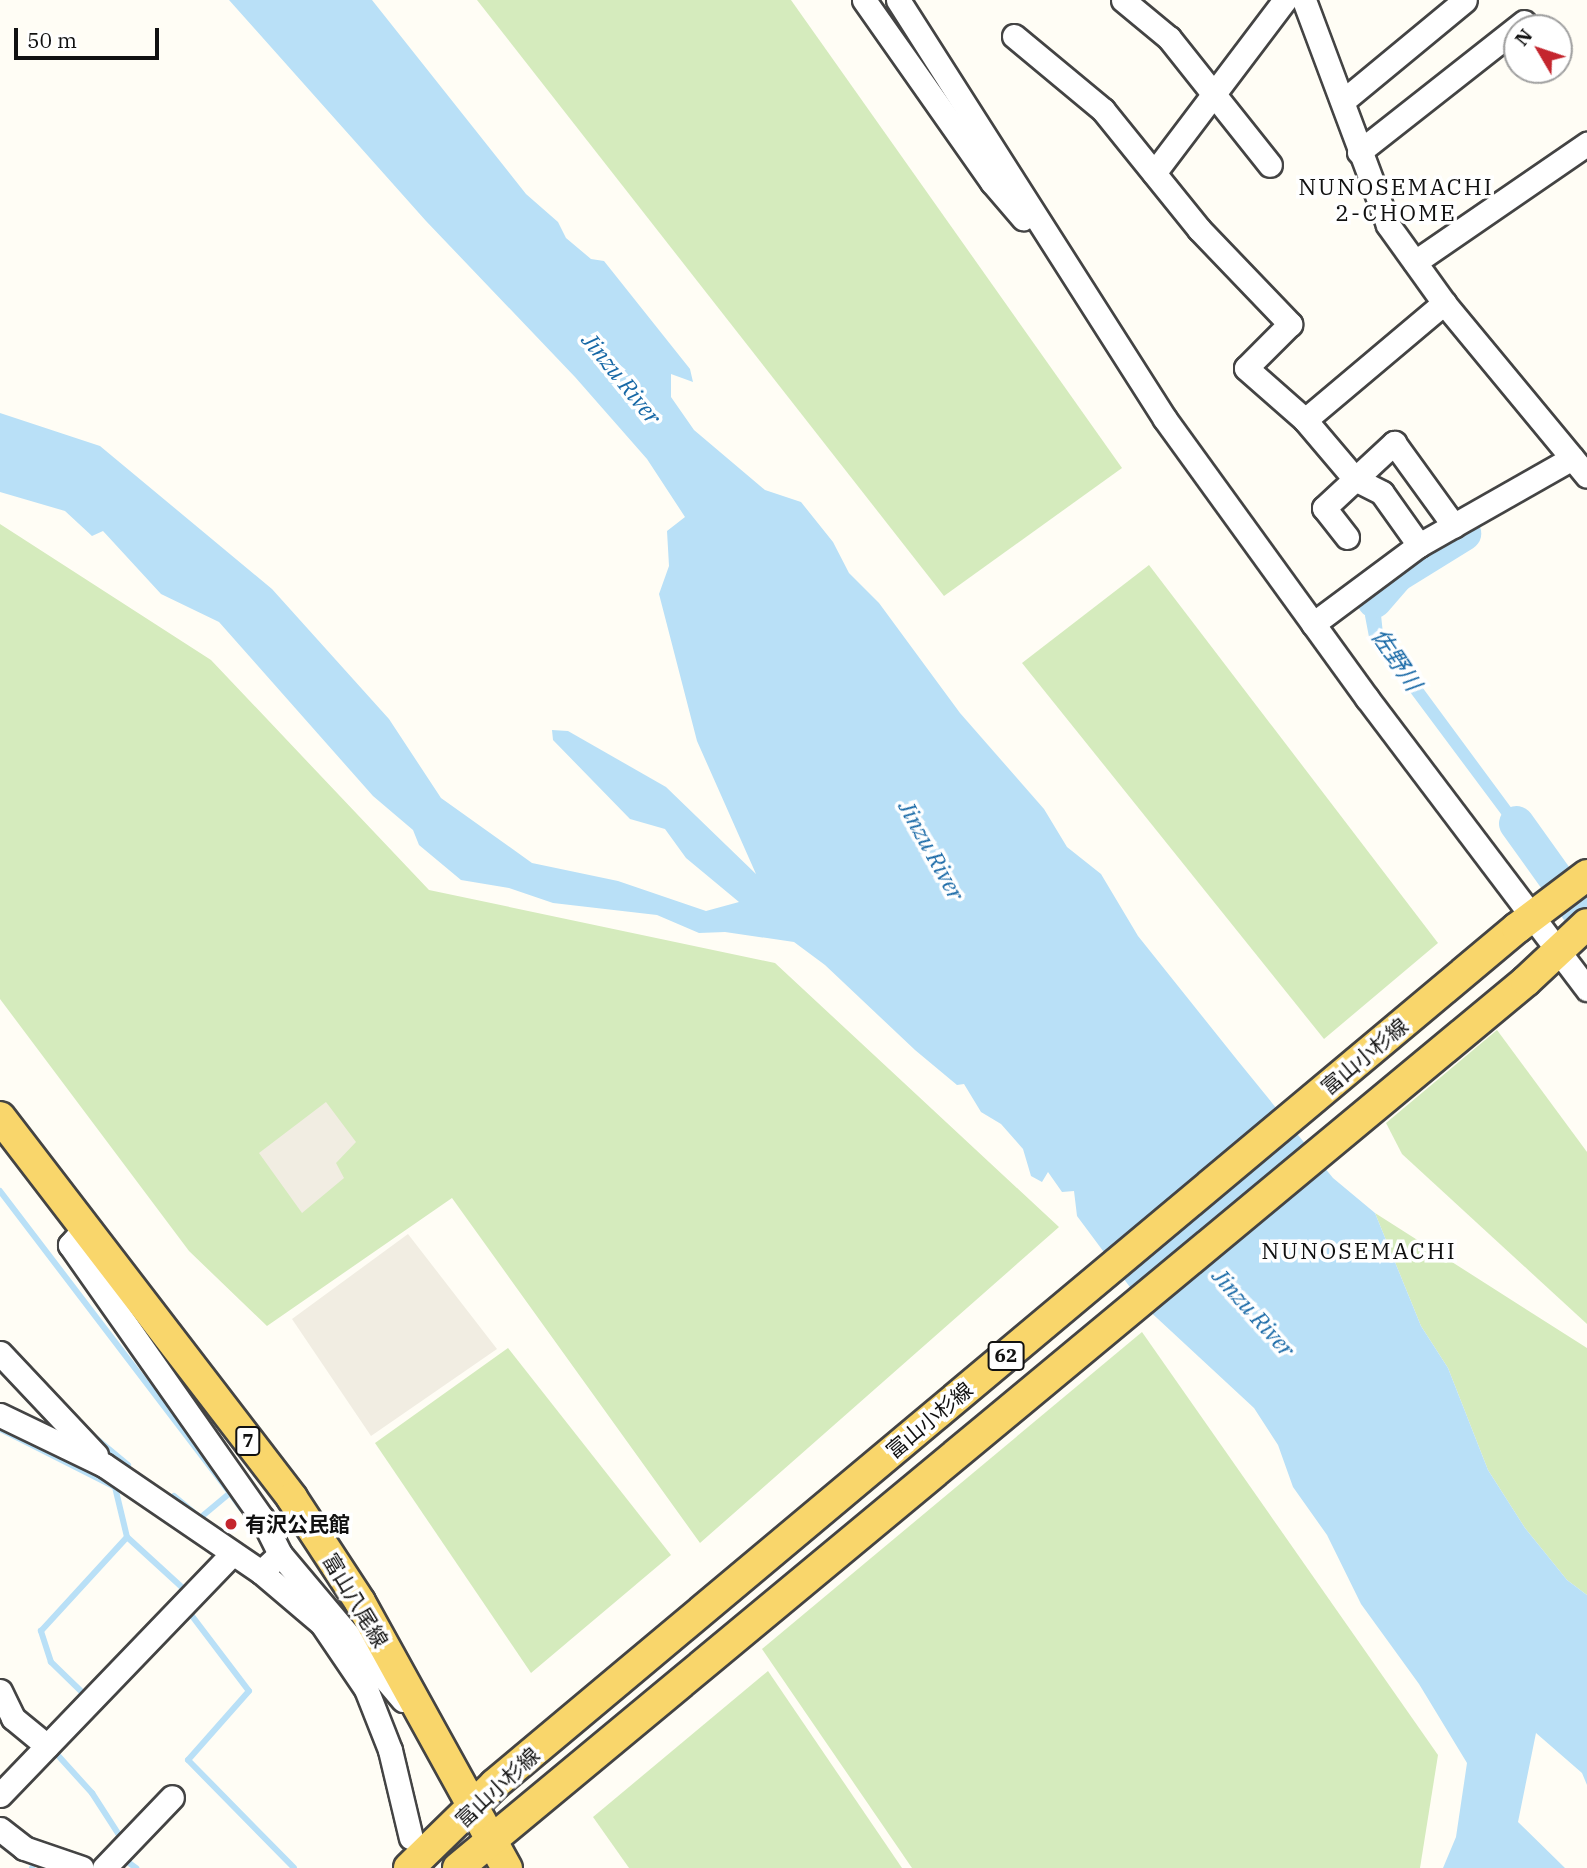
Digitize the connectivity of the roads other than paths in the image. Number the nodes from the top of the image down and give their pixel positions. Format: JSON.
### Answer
{"nodes":[{"id":1,"x":864,"y":0,"type":"edge"},
{"id":2,"x":898,"y":0,"type":"edge"},
{"id":3,"x":1123,"y":0,"type":"edge"},
{"id":4,"x":1285,"y":0,"type":"edge"},
{"id":5,"x":1304,"y":0,"type":"edge"},
{"id":6,"x":1465,"y":0,"type":"edge"},
{"id":7,"x":1014,"y":36,"type":"dead end"},
{"id":8,"x":1503,"y":39,"type":"edge"},
{"id":9,"x":1214,"y":94,"type":"junction"},
{"id":10,"x":1343,"y":101,"type":"junction"},
{"id":11,"x":1587,"y":144,"type":"edge"},
{"id":12,"x":1359,"y":152,"type":"junction"},
{"id":13,"x":1270,"y":165,"type":"dead end"},
{"id":14,"x":1154,"y":173,"type":"junction"},
{"id":15,"x":1415,"y":262,"type":"junction"},
{"id":16,"x":1072,"y":274,"type":"junction"},
{"id":17,"x":1444,"y":303,"type":"junction"},
{"id":18,"x":1305,"y":420,"type":"junction"},
{"id":19,"x":1572,"y":458,"type":"junction"},
{"id":20,"x":1587,"y":476,"type":"edge"},
{"id":21,"x":1355,"y":479,"type":"junction"},
{"id":22,"x":1454,"y":526,"type":"junction"},
{"id":23,"x":1347,"y":537,"type":"dead end"},
{"id":24,"x":1419,"y":545,"type":"junction"},
{"id":25,"x":1313,"y":624,"type":"junction"},
{"id":26,"x":1587,"y":874,"type":"edge"},
{"id":27,"x":1525,"y":922,"type":"junction"},
{"id":28,"x":1587,"y":924,"type":"edge"},
{"id":29,"x":1552,"y":958,"type":"junction"},
{"id":30,"x":1587,"y":989,"type":"edge"},
{"id":31,"x":0,"y":1117,"type":"edge"},
{"id":32,"x":86,"y":1227,"type":"junction"},
{"id":33,"x":0,"y":1353,"type":"edge"},
{"id":34,"x":0,"y":1415,"type":"edge"},
{"id":35,"x":104,"y":1465,"type":"junction"},
{"id":36,"x":280,"y":1554,"type":"junction"},
{"id":37,"x":231,"y":1555,"type":"junction"},
{"id":38,"x":261,"y":1572,"type":"junction"},
{"id":39,"x":0,"y":1691,"type":"edge"},
{"id":40,"x":47,"y":1746,"type":"junction"},
{"id":41,"x":442,"y":1749,"type":"junction"},
{"id":42,"x":0,"y":1796,"type":"edge"},
{"id":43,"x":172,"y":1797,"type":"dead end"},
{"id":44,"x":472,"y":1807,"type":"junction"},
{"id":45,"x":0,"y":1829,"type":"edge"},
{"id":46,"x":411,"y":1838,"type":"dead end"},
{"id":47,"x":491,"y":1840,"type":"junction"},
{"id":48,"x":23,"y":1858,"type":"edge"},
{"id":49,"x":82,"y":1868,"type":"edge"},
{"id":50,"x":104,"y":1868,"type":"edge"},
{"id":51,"x":409,"y":1868,"type":"edge"},
{"id":52,"x":458,"y":1868,"type":"edge"},
{"id":53,"x":506,"y":1868,"type":"edge"}],
"edges":[{"from":1,"to":16,"type":"street"},
{"from":2,"to":16,"type":"street"},
{"from":3,"to":9,"type":"street"},
{"from":4,"to":9,"type":"street"},
{"from":5,"to":10,"type":"street"},
{"from":6,"to":10,"type":"street"},
{"from":7,"to":14,"type":"street"},
{"from":8,"to":12,"type":"street"},
{"from":9,"to":13,"type":"street"},
{"from":9,"to":14,"type":"street"},
{"from":10,"to":12,"type":"street"},
{"from":11,"to":15,"type":"street"},
{"from":12,"to":15,"type":"street"},
{"from":14,"to":18,"type":"street"},
{"from":15,"to":17,"type":"street"},
{"from":16,"to":25,"type":"street"},
{"from":17,"to":18,"type":"street"},
{"from":17,"to":19,"type":"street"},
{"from":18,"to":21,"type":"street"},
{"from":19,"to":20,"type":"street"},
{"from":19,"to":22,"type":"street"},
{"from":21,"to":22,"type":"street"},
{"from":21,"to":23,"type":"street"},
{"from":21,"to":24,"type":"street"},
{"from":22,"to":24,"type":"street"},
{"from":24,"to":25,"type":"street"},
{"from":25,"to":27,"type":"street"},
{"from":26,"to":27,"type":"main road","name":"富山小杉線","number":"62"},
{"from":27,"to":29,"type":"street"},
{"from":27,"to":44,"type":"main road","name":"富山小杉線","number":"62"},
{"from":28,"to":29,"type":"main road","name":"富山小杉線","number":"62"},
{"from":29,"to":30,"type":"street"},
{"from":29,"to":47,"type":"main road","name":"富山小杉線","number":"62"},
{"from":31,"to":32,"type":"main road","name":"富山八尾線","number":"7"},
{"from":32,"to":36,"type":"street"},
{"from":32,"to":41,"type":"main road","name":"富山八尾線","number":"7"},
{"from":33,"to":35,"type":"street"},
{"from":34,"to":35,"type":"street"},
{"from":35,"to":37,"type":"street"},
{"from":36,"to":38,"type":"street"},
{"from":36,"to":41,"type":"street"},
{"from":37,"to":38,"type":"street"},
{"from":37,"to":40,"type":"street"},
{"from":38,"to":46,"type":"street"},
{"from":39,"to":40,"type":"street"},
{"from":40,"to":42,"type":"street"},
{"from":41,"to":44,"type":"main road","name":"富山八尾線","number":"7"},
{"from":43,"to":50,"type":"street"},
{"from":44,"to":47,"type":"main road","name":"富山八尾線","number":"7"},
{"from":44,"to":51,"type":"main road","name":"富山小杉線","number":"62"},
{"from":45,"to":48,"type":"street"},
{"from":47,"to":52,"type":"main road","name":"富山小杉線","number":"62"},
{"from":47,"to":53,"type":"main road","name":"富山八尾線","number":"7"},
{"from":48,"to":49,"type":"street"}]}
